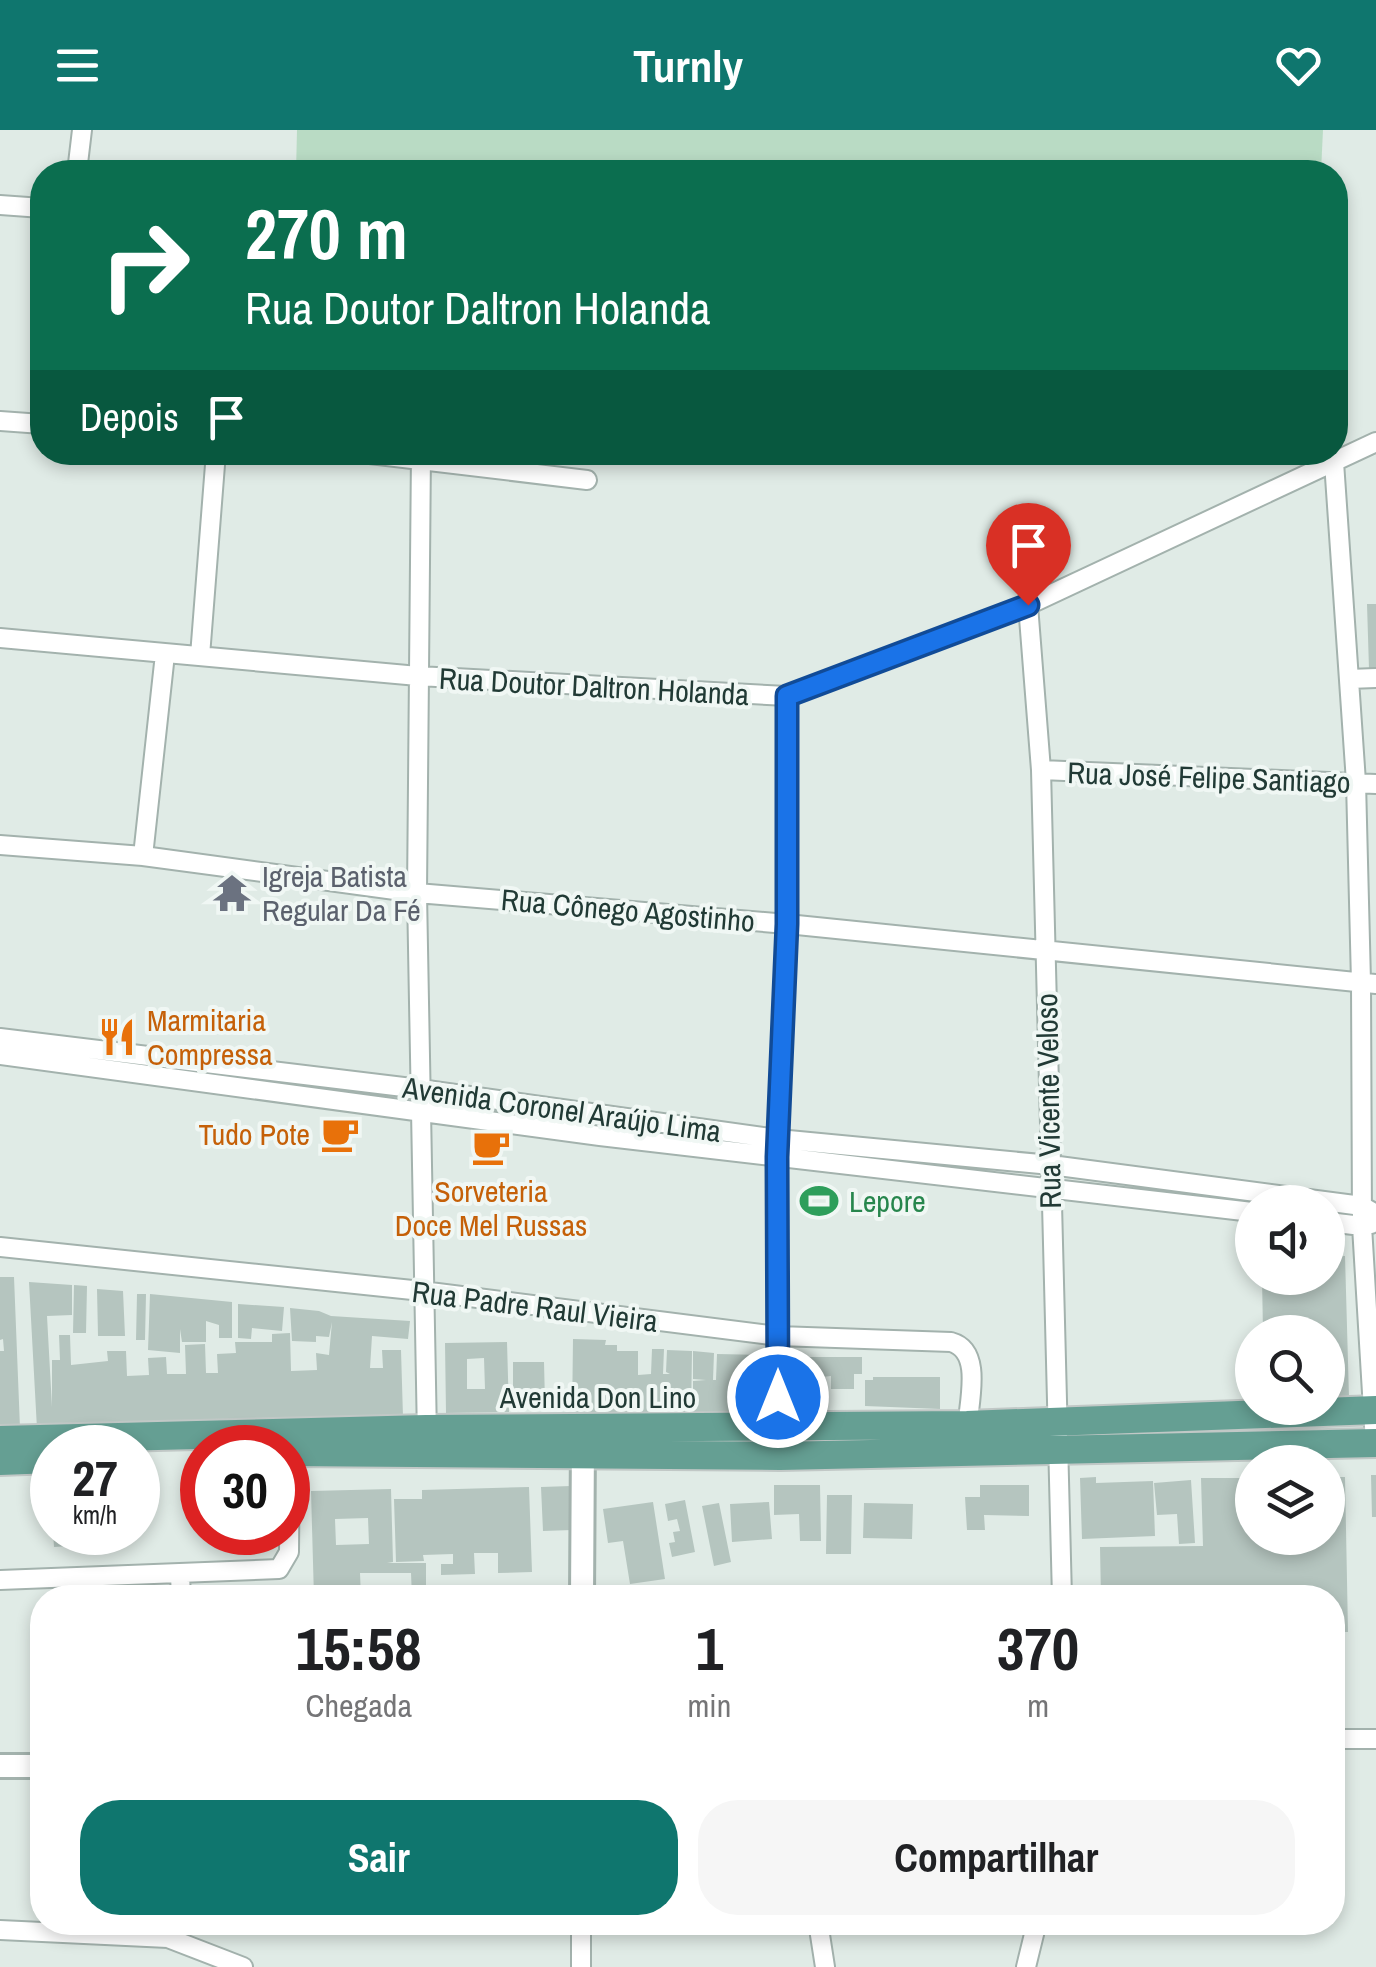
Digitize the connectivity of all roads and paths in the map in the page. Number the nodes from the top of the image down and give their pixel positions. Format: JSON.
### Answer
{"nodes":[{"id":1,"x":82,"y":130,"type":"edge"},
{"id":2,"x":78,"y":160,"type":"edge"},
{"id":3,"x":0,"y":205,"type":"edge"},
{"id":4,"x":30,"y":207,"type":"edge"},
{"id":5,"x":0,"y":421,"type":"edge"},
{"id":6,"x":30,"y":423,"type":"edge"},
{"id":7,"x":1376,"y":442,"type":"edge"},
{"id":8,"x":1348,"y":455,"type":"edge"},
{"id":9,"x":215,"y":465,"type":"edge"},
{"id":10,"x":421,"y":465,"type":"edge"},
{"id":11,"x":484,"y":465,"type":"edge"},
{"id":12,"x":1328,"y":465,"type":"edge"},
{"id":13,"x":1334,"y":465,"type":"edge"},
{"id":14,"x":588,"y":480,"type":"dead end"},
{"id":15,"x":1028,"y":605,"type":"junction"},
{"id":16,"x":0,"y":638,"type":"edge"},
{"id":17,"x":165,"y":654,"type":"junction"},
{"id":18,"x":200,"y":656,"type":"junction"},
{"id":19,"x":418,"y":676,"type":"junction"},
{"id":20,"x":1376,"y":678,"type":"edge"},
{"id":21,"x":1349,"y":679,"type":"junction"},
{"id":22,"x":787,"y":696,"type":"junction"},
{"id":23,"x":1041,"y":770,"type":"junction"},
{"id":24,"x":1356,"y":782,"type":"junction"},
{"id":25,"x":1376,"y":784,"type":"edge"},
{"id":26,"x":0,"y":845,"type":"edge"},
{"id":27,"x":143,"y":856,"type":"junction"},
{"id":28,"x":417,"y":892,"type":"junction"},
{"id":29,"x":787,"y":924,"type":"junction"},
{"id":30,"x":1044,"y":948,"type":"junction"},
{"id":31,"x":1369,"y":983,"type":"edge"},
{"id":32,"x":0,"y":1038,"type":"edge"},
{"id":33,"x":37,"y":1051,"type":"junction"},
{"id":34,"x":0,"y":1055,"type":"edge"},
{"id":35,"x":180,"y":1069,"type":"junction"},
{"id":36,"x":293,"y":1073,"type":"junction"},
{"id":37,"x":420,"y":1089,"type":"junction"},
{"id":38,"x":291,"y":1093,"type":"junction"},
{"id":39,"x":420,"y":1110,"type":"junction"},
{"id":40,"x":600,"y":1115,"type":"junction"},
{"id":41,"x":600,"y":1136,"type":"junction"},
{"id":42,"x":777,"y":1148,"type":"junction"},
{"id":43,"x":911,"y":1152,"type":"junction"},
{"id":44,"x":1051,"y":1165,"type":"junction"},
{"id":45,"x":910,"y":1173,"type":"junction"},
{"id":46,"x":1230,"y":1187,"type":"junction"},
{"id":47,"x":1050,"y":1190,"type":"junction"},
{"id":48,"x":1229,"y":1208,"type":"junction"},
{"id":49,"x":1235,"y":1209,"type":"edge"},
{"id":50,"x":1369,"y":1217,"type":"edge"},
{"id":51,"x":0,"y":1248,"type":"edge"},
{"id":52,"x":422,"y":1291,"type":"junction"},
{"id":53,"x":778,"y":1336,"type":"junction"},
{"id":54,"x":1375,"y":1410,"type":"edge"},
{"id":55,"x":1221,"y":1415,"type":"junction"},
{"id":56,"x":1058,"y":1420,"type":"junction"},
{"id":57,"x":966,"y":1438,"type":"junction"},
{"id":58,"x":0,"y":1440,"type":"edge"},
{"id":59,"x":427,"y":1442,"type":"junction"},
{"id":60,"x":779,"y":1442,"type":"junction"},
{"id":61,"x":583,"y":1443,"type":"junction"},
{"id":62,"x":1376,"y":1443,"type":"edge"},
{"id":63,"x":180,"y":1444,"type":"edge"},
{"id":64,"x":310,"y":1445,"type":"edge"},
{"id":65,"x":1222,"y":1446,"type":"junction"},
{"id":66,"x":1058,"y":1450,"type":"junction"},
{"id":67,"x":30,"y":1460,"type":"edge"},
{"id":68,"x":0,"y":1461,"type":"edge"},
{"id":69,"x":288,"y":1555,"type":"edge"},
{"id":70,"x":180,"y":1575,"type":"junction"},
{"id":71,"x":0,"y":1580,"type":"edge"},
{"id":72,"x":180,"y":1585,"type":"edge"},
{"id":73,"x":582,"y":1585,"type":"edge"},
{"id":74,"x":1062,"y":1585,"type":"edge"},
{"id":75,"x":1345,"y":1739,"type":"edge"},
{"id":76,"x":1376,"y":1739,"type":"edge"},
{"id":77,"x":0,"y":1766,"type":"edge"},
{"id":78,"x":30,"y":1766,"type":"edge"},
{"id":79,"x":0,"y":1930,"type":"edge"},
{"id":80,"x":30,"y":1930,"type":"edge"},
{"id":81,"x":173,"y":1935,"type":"edge"},
{"id":82,"x":581,"y":1935,"type":"edge"},
{"id":83,"x":820,"y":1935,"type":"edge"},
{"id":84,"x":1034,"y":1935,"type":"edge"},
{"id":85,"x":207,"y":1961,"type":"edge"},
{"id":86,"x":243,"y":1967,"type":"edge"},
{"id":87,"x":581,"y":1967,"type":"edge"},
{"id":88,"x":824,"y":1967,"type":"edge"},
{"id":89,"x":1026,"y":1967,"type":"edge"}],
"edges":[{"from":1,"to":2,"type":"street"},
{"from":3,"to":4,"type":"street"},
{"from":5,"to":6,"type":"street"},
{"from":7,"to":8,"type":"street","name":"Rua Doutor Daltron Holanda"},
{"from":9,"to":18,"type":"street"},
{"from":10,"to":19,"type":"street"},
{"from":11,"to":14,"type":"street"},
{"from":12,"to":15,"type":"street","name":"Rua Doutor Daltron Holanda"},
{"from":13,"to":21,"type":"street"},
{"from":15,"to":22,"type":"street","name":"Rua Doutor Daltron Holanda"},
{"from":15,"to":23,"type":"street","name":"Rua Vicente Veloso"},
{"from":16,"to":17,"type":"street","name":"Rua Doutor Daltron Holanda"},
{"from":17,"to":18,"type":"street","name":"Rua Doutor Daltron Holanda"},
{"from":17,"to":27,"type":"street"},
{"from":18,"to":19,"type":"street","name":"Rua Doutor Daltron Holanda"},
{"from":19,"to":22,"type":"street","name":"Rua Doutor Daltron Holanda"},
{"from":19,"to":28,"type":"street"},
{"from":20,"to":21,"type":"street"},
{"from":21,"to":24,"type":"street"},
{"from":22,"to":29,"type":"street"},
{"from":23,"to":24,"type":"street","name":"Rua José Felipe Santiago"},
{"from":23,"to":30,"type":"street","name":"Rua Vicente Veloso"},
{"from":24,"to":25,"type":"street","name":"Rua José Felipe Santiago"},
{"from":24,"to":31,"type":"street"},
{"from":26,"to":27,"type":"street","name":"Rua Cônego Agostinho"},
{"from":27,"to":28,"type":"street","name":"Rua Cônego Agostinho"},
{"from":28,"to":29,"type":"street","name":"Rua Cônego Agostinho"},
{"from":28,"to":37,"type":"street"},
{"from":29,"to":30,"type":"street","name":"Rua Cônego Agostinho"},
{"from":29,"to":42,"type":"street"},
{"from":30,"to":31,"type":"street","name":"Rua Cônego Agostinho"},
{"from":30,"to":44,"type":"street","name":"Rua Vicente Veloso"},
{"from":31,"to":50,"type":"street"},
{"from":32,"to":33,"type":"street","name":"Avenida Coronel Araújo Lima"},
{"from":33,"to":34,"type":"street","name":"Avenida Coronel Araújo Lima"},
{"from":33,"to":35,"type":"street","name":"Avenida Coronel Araújo Lima"},
{"from":35,"to":36,"type":"street","name":"Avenida Coronel Araújo Lima"},
{"from":35,"to":38,"type":"street","name":"Avenida Coronel Araújo Lima"},
{"from":36,"to":37,"type":"street","name":"Avenida Coronel Araújo Lima"},
{"from":36,"to":38,"type":"street"},
{"from":37,"to":39,"type":"street"},
{"from":37,"to":40,"type":"street","name":"Avenida Coronel Araújo Lima"},
{"from":38,"to":39,"type":"street","name":"Avenida Coronel Araújo Lima"},
{"from":39,"to":41,"type":"street","name":"Avenida Coronel Araújo Lima"},
{"from":39,"to":52,"type":"street"},
{"from":40,"to":41,"type":"street"},
{"from":40,"to":42,"type":"street","name":"Avenida Coronel Araújo Lima"},
{"from":41,"to":42,"type":"street","name":"Avenida Coronel Araújo Lima"},
{"from":42,"to":43,"type":"street","name":"Avenida Coronel Araújo Lima"},
{"from":42,"to":45,"type":"street","name":"Avenida Coronel Araújo Lima"},
{"from":42,"to":53,"type":"street"},
{"from":43,"to":44,"type":"street","name":"Avenida Coronel Araújo Lima"},
{"from":43,"to":45,"type":"street"},
{"from":44,"to":46,"type":"street","name":"Avenida Coronel Araújo Lima"},
{"from":44,"to":47,"type":"street","name":"Rua Vicente Veloso"},
{"from":45,"to":47,"type":"street","name":"Avenida Coronel Araújo Lima"},
{"from":46,"to":48,"type":"street"},
{"from":46,"to":50,"type":"street","name":"Avenida Coronel Araújo Lima"},
{"from":47,"to":48,"type":"street","name":"Avenida Coronel Araújo Lima"},
{"from":47,"to":56,"type":"street","name":"Rua Vicente Veloso"},
{"from":48,"to":49,"type":"street","name":"Avenida Coronel Araújo Lima"},
{"from":50,"to":54,"type":"street"},
{"from":51,"to":52,"type":"street","name":"Rua Padre Raul Vieira"},
{"from":52,"to":53,"type":"street","name":"Rua Padre Raul Vieira"},
{"from":52,"to":59,"type":"street"},
{"from":53,"to":57,"type":"street","name":"Rua Padre Raul Vieira"},
{"from":53,"to":60,"type":"street"},
{"from":54,"to":55,"type":"main road","name":"Avenida Don Lino"},
{"from":54,"to":62,"type":"street"},
{"from":55,"to":56,"type":"main road","name":"Avenida Don Lino"},
{"from":55,"to":65,"type":"main road"},
{"from":56,"to":57,"type":"main road","name":"Avenida Don Lino"},
{"from":56,"to":66,"type":"street","name":"Rua Vicente Veloso"},
{"from":57,"to":60,"type":"main road","name":"Avenida Don Lino"},
{"from":57,"to":66,"type":"main road","name":"Avenida Don Lino"},
{"from":58,"to":63,"type":"main road","name":"Avenida Don Lino"},
{"from":59,"to":61,"type":"main road","name":"Avenida Don Lino"},
{"from":59,"to":64,"type":"main road","name":"Avenida Don Lino"},
{"from":60,"to":61,"type":"main road","name":"Avenida Don Lino"},
{"from":61,"to":73,"type":"street"},
{"from":62,"to":65,"type":"main road","name":"Avenida Don Lino"},
{"from":65,"to":66,"type":"main road","name":"Avenida Don Lino"},
{"from":66,"to":74,"type":"street","name":"Rua Vicente Veloso"},
{"from":67,"to":68,"type":"main road"},
{"from":69,"to":70,"type":"street"},
{"from":70,"to":71,"type":"street"},
{"from":70,"to":72,"type":"street"},
{"from":75,"to":76,"type":"street"},
{"from":77,"to":78,"type":"street"},
{"from":79,"to":80,"type":"street"},
{"from":81,"to":85,"type":"street"},
{"from":82,"to":87,"type":"street"},
{"from":83,"to":88,"type":"street"},
{"from":84,"to":89,"type":"street"},
{"from":85,"to":86,"type":"street"}]}
